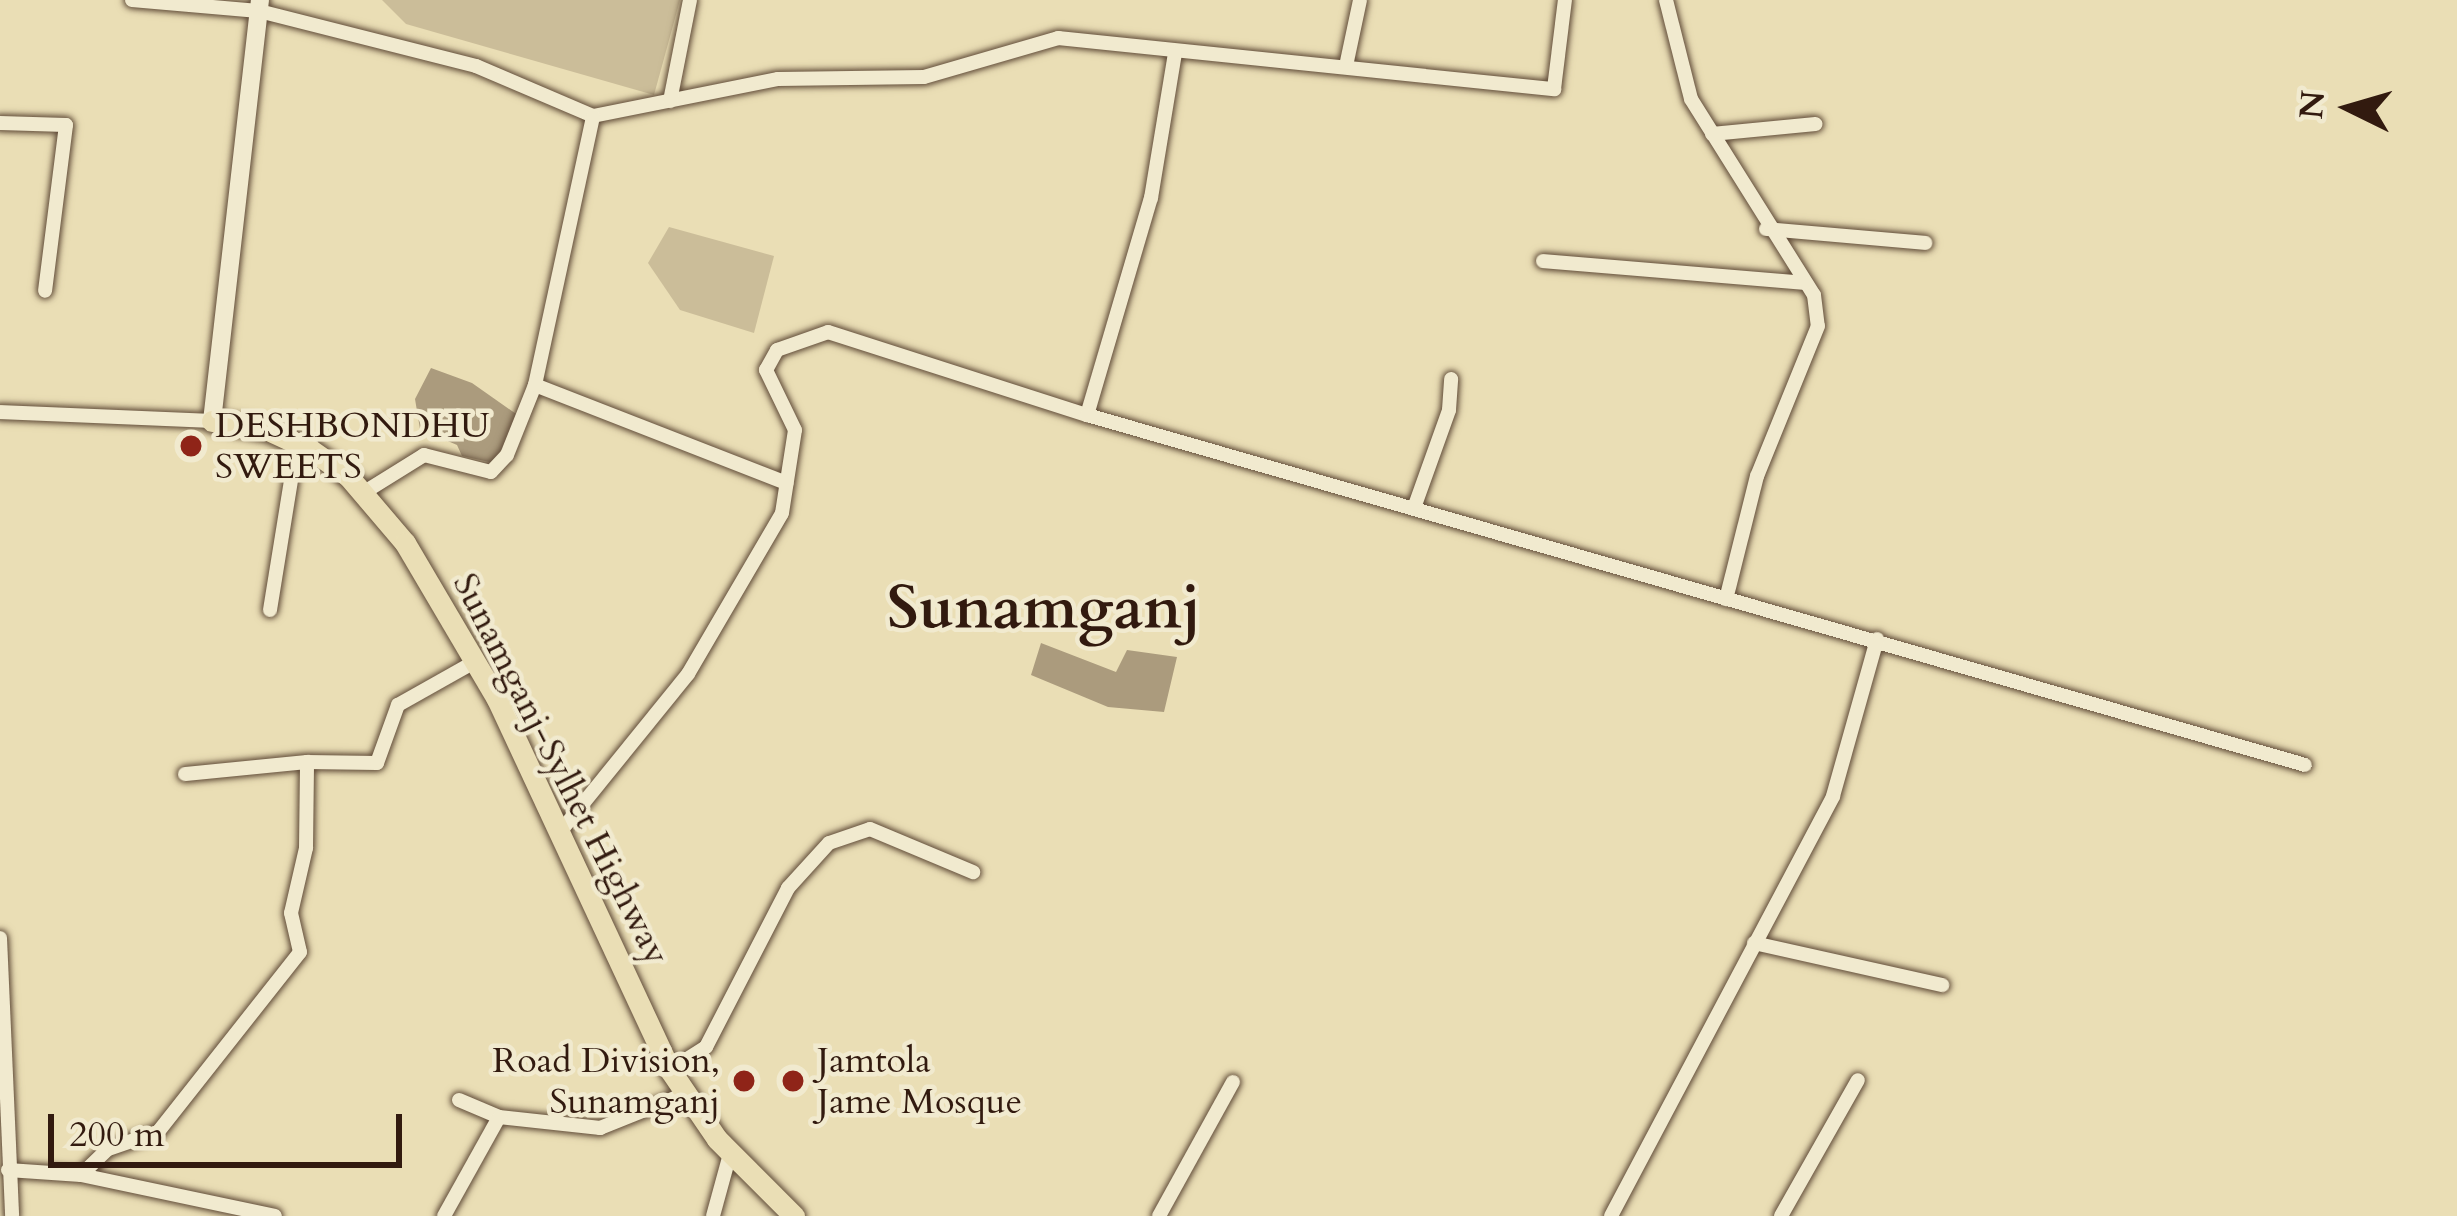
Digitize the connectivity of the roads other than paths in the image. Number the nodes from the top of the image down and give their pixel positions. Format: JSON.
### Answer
{"nodes":[{"id":1,"x":132,"y":0,"type":"edge"},
{"id":2,"x":690,"y":0,"type":"edge"},
{"id":3,"x":1360,"y":0,"type":"edge"},
{"id":4,"x":1565,"y":0,"type":"edge"},
{"id":5,"x":1666,"y":0,"type":"edge"},
{"id":6,"x":260,"y":6,"type":"edge"},
{"id":7,"x":1175,"y":53,"type":"junction"},
{"id":8,"x":1346,"y":66,"type":"junction"},
{"id":9,"x":670,"y":101,"type":"junction"},
{"id":10,"x":593,"y":116,"type":"junction"},
{"id":11,"x":0,"y":123,"type":"edge"},
{"id":12,"x":1816,"y":124,"type":"dead end"},
{"id":13,"x":1712,"y":134,"type":"junction"},
{"id":14,"x":1766,"y":229,"type":"junction"},
{"id":15,"x":1925,"y":243,"type":"dead end"},
{"id":16,"x":1543,"y":261,"type":"dead end"},
{"id":17,"x":1805,"y":283,"type":"junction"},
{"id":18,"x":45,"y":291,"type":"dead end"},
{"id":19,"x":1451,"y":379,"type":"dead end"},
{"id":20,"x":535,"y":385,"type":"junction"},
{"id":21,"x":0,"y":412,"type":"edge"},
{"id":22,"x":1087,"y":415,"type":"junction"},
{"id":23,"x":212,"y":421,"type":"junction"},
{"id":24,"x":298,"y":443,"type":"junction"},
{"id":25,"x":787,"y":483,"type":"junction"},
{"id":26,"x":363,"y":493,"type":"junction"},
{"id":27,"x":1414,"y":508,"type":"junction"},
{"id":28,"x":1726,"y":599,"type":"junction"},
{"id":29,"x":270,"y":610,"type":"dead end"},
{"id":30,"x":1877,"y":639,"type":"junction"},
{"id":31,"x":476,"y":661,"type":"junction"},
{"id":32,"x":307,"y":762,"type":"junction"},
{"id":33,"x":2305,"y":765,"type":"dead end"},
{"id":34,"x":185,"y":774,"type":"dead end"},
{"id":35,"x":560,"y":832,"type":"junction"},
{"id":36,"x":973,"y":872,"type":"dead end"},
{"id":37,"x":0,"y":938,"type":"edge"},
{"id":38,"x":1754,"y":943,"type":"junction"},
{"id":39,"x":1942,"y":985,"type":"dead end"},
{"id":40,"x":670,"y":1070,"type":"junction"},
{"id":41,"x":1858,"y":1080,"type":"dead end"},
{"id":42,"x":1233,"y":1082,"type":"dead end"},
{"id":43,"x":685,"y":1094,"type":"junction"},
{"id":44,"x":459,"y":1100,"type":"dead end"},
{"id":45,"x":499,"y":1117,"type":"junction"},
{"id":46,"x":730,"y":1154,"type":"junction"},
{"id":47,"x":8,"y":1170,"type":"junction"},
{"id":48,"x":81,"y":1174,"type":"junction"},
{"id":49,"x":12,"y":1216,"type":"edge"},
{"id":50,"x":275,"y":1216,"type":"edge"},
{"id":51,"x":444,"y":1216,"type":"edge"},
{"id":52,"x":713,"y":1216,"type":"edge"},
{"id":53,"x":794,"y":1216,"type":"edge"},
{"id":54,"x":1159,"y":1216,"type":"edge"},
{"id":55,"x":1613,"y":1216,"type":"edge"},
{"id":56,"x":1781,"y":1216,"type":"edge"}],
"edges":[{"from":1,"to":6,"type":"street"},
{"from":2,"to":9,"type":"street"},
{"from":3,"to":8,"type":"street"},
{"from":4,"to":8,"type":"street"},
{"from":5,"to":13,"type":"street"},
{"from":6,"to":10,"type":"street"},
{"from":6,"to":23,"type":"main road"},
{"from":7,"to":8,"type":"street"},
{"from":7,"to":9,"type":"street"},
{"from":7,"to":22,"type":"street"},
{"from":9,"to":10,"type":"street"},
{"from":10,"to":20,"type":"street"},
{"from":11,"to":18,"type":"street"},
{"from":12,"to":13,"type":"street"},
{"from":13,"to":14,"type":"street"},
{"from":14,"to":15,"type":"street"},
{"from":14,"to":17,"type":"street"},
{"from":16,"to":17,"type":"street"},
{"from":17,"to":28,"type":"street"},
{"from":19,"to":27,"type":"street"},
{"from":20,"to":25,"type":"street"},
{"from":20,"to":26,"type":"street"},
{"from":21,"to":23,"type":"street"},
{"from":22,"to":25,"type":"street"},
{"from":22,"to":27,"type":"street"},
{"from":23,"to":24,"type":"main road","name":"Sunamganj-Sylhet Highway"},
{"from":24,"to":26,"type":"main road","name":"Sunamganj-Sylhet Highway"},
{"from":24,"to":29,"type":"street"},
{"from":25,"to":35,"type":"street"},
{"from":26,"to":31,"type":"main road","name":"Sunamganj-Sylhet Highway"},
{"from":27,"to":28,"type":"street"},
{"from":28,"to":30,"type":"street"},
{"from":30,"to":33,"type":"street"},
{"from":30,"to":38,"type":"street"},
{"from":31,"to":32,"type":"street"},
{"from":31,"to":35,"type":"main road","name":"Sunamganj-Sylhet Highway"},
{"from":32,"to":34,"type":"street"},
{"from":32,"to":48,"type":"street"},
{"from":35,"to":40,"type":"main road","name":"Sunamganj-Sylhet Highway"},
{"from":36,"to":40,"type":"street"},
{"from":37,"to":47,"type":"street"},
{"from":38,"to":39,"type":"street"},
{"from":38,"to":55,"type":"street"},
{"from":40,"to":43,"type":"main road","name":"Sunamganj-Sylhet Highway"},
{"from":41,"to":56,"type":"street"},
{"from":42,"to":54,"type":"street"},
{"from":43,"to":45,"type":"street"},
{"from":43,"to":46,"type":"main road","name":"Sunamganj-Sylhet Highway"},
{"from":44,"to":45,"type":"street"},
{"from":45,"to":51,"type":"street"},
{"from":46,"to":52,"type":"street"},
{"from":46,"to":53,"type":"main road","name":"Sunamganj-Sylhet Highway"},
{"from":47,"to":48,"type":"street"},
{"from":47,"to":49,"type":"street"},
{"from":48,"to":50,"type":"street"}]}
